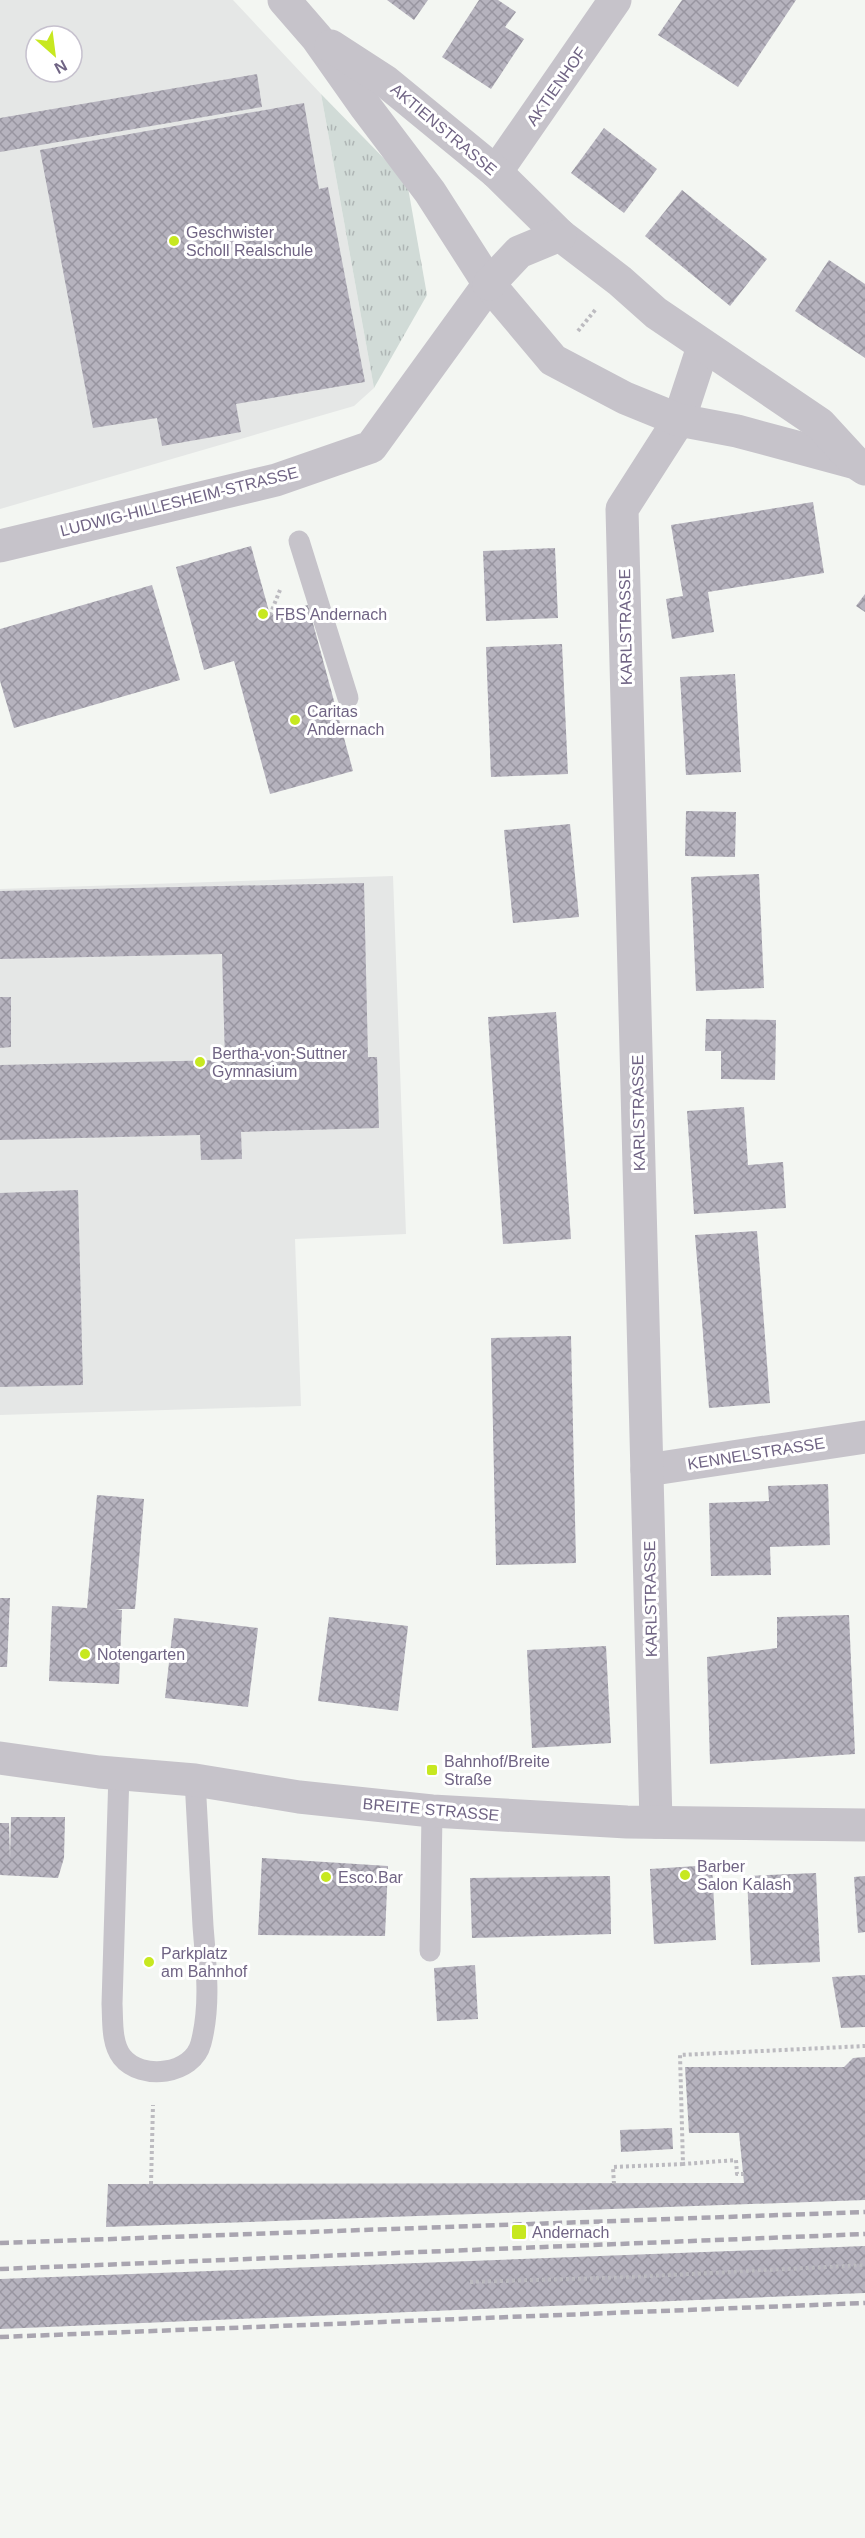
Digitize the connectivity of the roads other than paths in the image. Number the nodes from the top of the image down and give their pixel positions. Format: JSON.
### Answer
{"nodes":[{"id":1,"x":284,"y":0,"type":"edge"},
{"id":2,"x":615,"y":0,"type":"edge"},
{"id":3,"x":317,"y":38,"type":"junction"},
{"id":4,"x":496,"y":172,"type":"junction"},
{"id":5,"x":560,"y":235,"type":"junction"},
{"id":6,"x":489,"y":284,"type":"junction"},
{"id":7,"x":703,"y":347,"type":"junction"},
{"id":8,"x":679,"y":420,"type":"junction"},
{"id":9,"x":861,"y":466,"type":"edge"},
{"id":10,"x":298,"y":541,"type":"dead end"},
{"id":11,"x":0,"y":546,"type":"edge"},
{"id":12,"x":348,"y":698,"type":"dead end"},
{"id":13,"x":865,"y":1437,"type":"edge"},
{"id":14,"x":647,"y":1470,"type":"junction"},
{"id":15,"x":0,"y":1758,"type":"edge"},
{"id":16,"x":119,"y":1773,"type":"junction"},
{"id":17,"x":195,"y":1780,"type":"junction"},
{"id":18,"x":432,"y":1811,"type":"junction"},
{"id":19,"x":656,"y":1822,"type":"junction"},
{"id":20,"x":865,"y":1825,"type":"edge"},
{"id":21,"x":430,"y":1951,"type":"dead end"}],
"edges":[{"from":1,"to":3,"type":"street","name":"AKTIENSTRASSE"},
{"from":2,"to":4,"type":"street","name":"AKTIENHOF"},
{"from":3,"to":4,"type":"street","name":"AKTIENSTRASSE"},
{"from":3,"to":6,"type":"street","name":"AKTIENSTRASSE"},
{"from":4,"to":5,"type":"street","name":"AKTIENSTRASSE"},
{"from":5,"to":6,"type":"street"},
{"from":5,"to":7,"type":"street","name":"AKTIENSTRASSE"},
{"from":6,"to":8,"type":"street","name":"AKTIENSTRASSE"},
{"from":6,"to":11,"type":"street","name":"LUDWIG-HILLESHEIM-STRASSE"},
{"from":7,"to":8,"type":"street"},
{"from":7,"to":9,"type":"street","name":"AKTIENSTRASSE"},
{"from":8,"to":9,"type":"street","name":"AKTIENSTRASSE"},
{"from":8,"to":14,"type":"street","name":"KARLSTRASSE"},
{"from":10,"to":12,"type":"lane"},
{"from":13,"to":14,"type":"street","name":"KENNELSTRASSE"},
{"from":14,"to":19,"type":"street","name":"KARLSTRASSE"},
{"from":15,"to":16,"type":"street","name":"BREITE STRASSE"},
{"from":16,"to":17,"type":"street","name":"BREITE STRASSE"},
{"from":16,"to":17,"type":"lane"},
{"from":17,"to":18,"type":"street","name":"BREITE STRASSE"},
{"from":18,"to":19,"type":"street","name":"BREITE STRASSE"},
{"from":18,"to":21,"type":"lane"},
{"from":19,"to":20,"type":"street","name":"BREITE STRASSE"}]}
